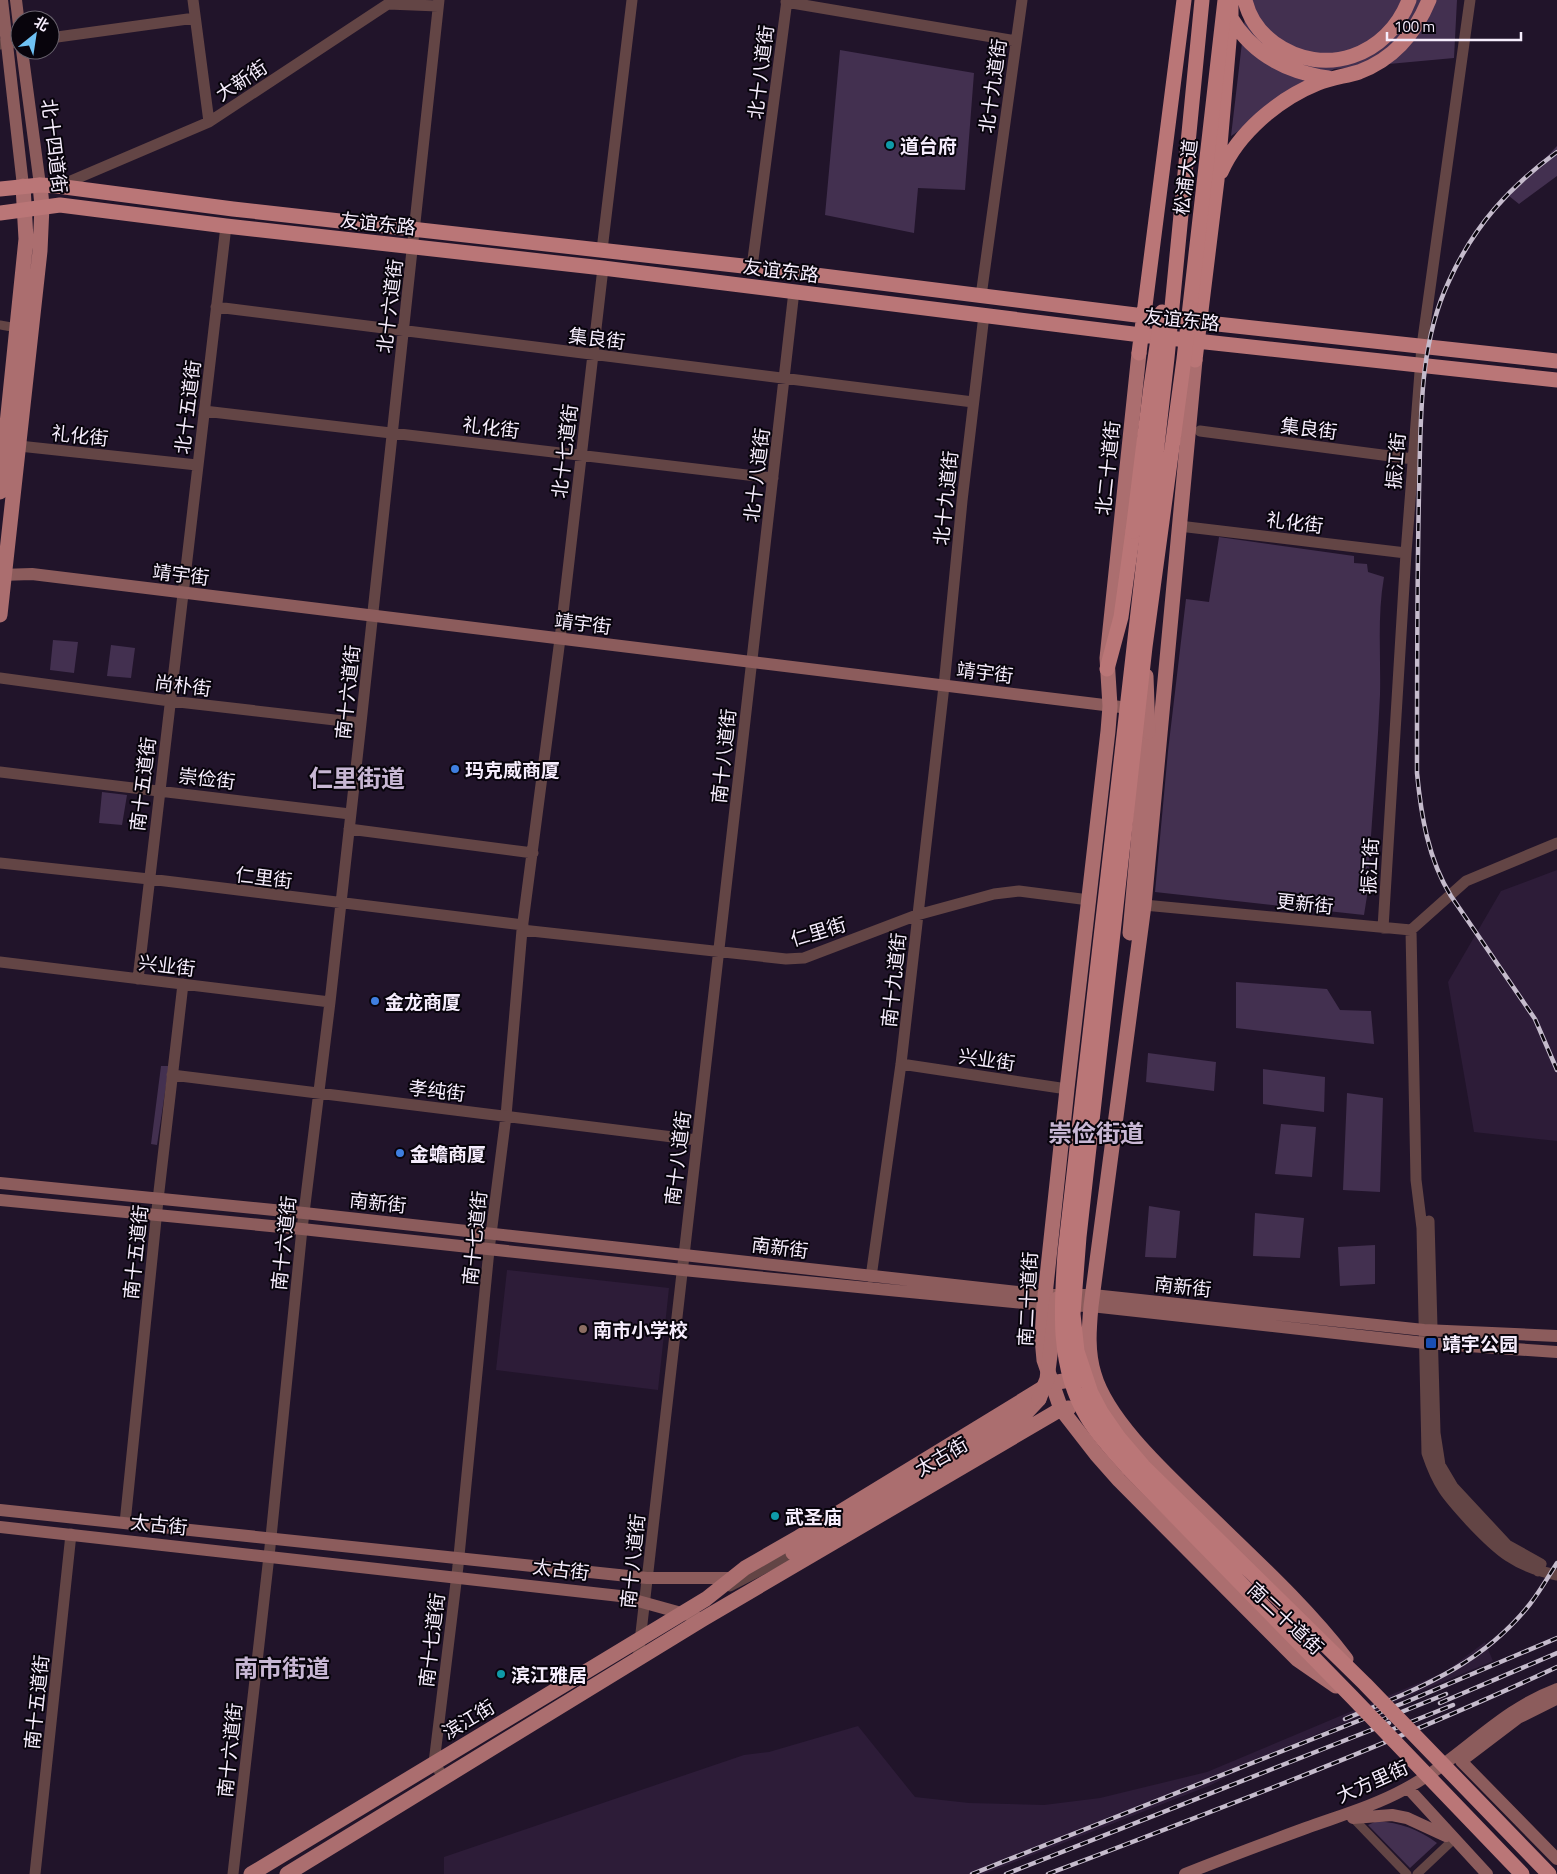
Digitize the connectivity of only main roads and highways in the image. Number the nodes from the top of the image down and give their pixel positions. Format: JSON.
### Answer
{"nodes":[{"id":1,"x":2,"y":0,"type":"edge"},
{"id":2,"x":1184,"y":0,"type":"edge"},
{"id":3,"x":1202,"y":0,"type":"edge"},
{"id":4,"x":1225,"y":0,"type":"edge"},
{"id":5,"x":1231,"y":0,"type":"edge"},
{"id":6,"x":1246,"y":0,"type":"edge"},
{"id":7,"x":1409,"y":0,"type":"edge"},
{"id":8,"x":1429,"y":0,"type":"edge"},
{"id":9,"x":1231,"y":18,"type":"junction"},
{"id":10,"x":9,"y":43,"type":"edge"},
{"id":11,"x":23,"y":60,"type":"edge"},
{"id":12,"x":1335,"y":78,"type":"junction"},
{"id":13,"x":1186,"y":162,"type":"junction"},
{"id":14,"x":1217,"y":180,"type":"junction"},
{"id":15,"x":40,"y":185,"type":"junction"},
{"id":16,"x":23,"y":186,"type":"junction"},
{"id":17,"x":0,"y":189,"type":"edge"},
{"id":18,"x":42,"y":206,"type":"junction"},
{"id":19,"x":25,"y":210,"type":"junction"},
{"id":20,"x":0,"y":213,"type":"edge"},
{"id":21,"x":1144,"y":316,"type":"junction"},
{"id":22,"x":1199,"y":322,"type":"junction"},
{"id":23,"x":1141,"y":334,"type":"junction"},
{"id":24,"x":1197,"y":340,"type":"junction"},
{"id":25,"x":1139,"y":353,"type":"joint"},
{"id":26,"x":1189,"y":360,"type":"junction"},
{"id":27,"x":1557,"y":361,"type":"edge"},
{"id":28,"x":1557,"y":380,"type":"edge"},
{"id":29,"x":1,"y":470,"type":"edge"},
{"id":30,"x":0,"y":492,"type":"edge"},
{"id":31,"x":2,"y":575,"type":"edge"},
{"id":32,"x":0,"y":615,"type":"edge"},
{"id":33,"x":1145,"y":647,"type":"junction"},
{"id":34,"x":1107,"y":669,"type":"junction"},
{"id":35,"x":1110,"y":706,"type":"junction"},
{"id":36,"x":1162,"y":712,"type":"junction"},
{"id":37,"x":1088,"y":900,"type":"joint"},
{"id":38,"x":1138,"y":904,"type":"junction"},
{"id":39,"x":0,"y":1184,"type":"edge"},
{"id":40,"x":0,"y":1200,"type":"edge"},
{"id":41,"x":1064,"y":1253,"type":"junction"},
{"id":42,"x":1045,"y":1300,"type":"junction"},
{"id":43,"x":1092,"y":1301,"type":"junction"},
{"id":44,"x":1557,"y":1336,"type":"edge"},
{"id":45,"x":1557,"y":1352,"type":"edge"},
{"id":46,"x":1094,"y":1376,"type":"junction"},
{"id":47,"x":1051,"y":1384,"type":"junction"},
{"id":48,"x":1107,"y":1404,"type":"junction"},
{"id":49,"x":1061,"y":1409,"type":"junction"},
{"id":50,"x":0,"y":1510,"type":"edge"},
{"id":51,"x":0,"y":1527,"type":"edge"},
{"id":52,"x":793,"y":1553,"type":"road end"},
{"id":53,"x":732,"y":1578,"type":"junction"},
{"id":54,"x":706,"y":1598,"type":"joint"},
{"id":55,"x":682,"y":1613,"type":"junction"},
{"id":56,"x":703,"y":1619,"type":"junction"},
{"id":57,"x":1366,"y":1684,"type":"junction"},
{"id":58,"x":1557,"y":1689,"type":"edge"},
{"id":59,"x":1352,"y":1697,"type":"junction"},
{"id":60,"x":1557,"y":1698,"type":"edge"},
{"id":61,"x":1461,"y":1761,"type":"junction"},
{"id":62,"x":1409,"y":1790,"type":"junction"},
{"id":63,"x":1353,"y":1818,"type":"junction"},
{"id":64,"x":1454,"y":1839,"type":"junction"},
{"id":65,"x":1557,"y":1859,"type":"edge"},
{"id":66,"x":251,"y":1874,"type":"edge"},
{"id":67,"x":287,"y":1874,"type":"edge"},
{"id":68,"x":1185,"y":1874,"type":"edge"},
{"id":69,"x":1205,"y":1874,"type":"edge"},
{"id":70,"x":1487,"y":1874,"type":"edge"},
{"id":71,"x":1522,"y":1874,"type":"edge"},
{"id":72,"x":1550,"y":1874,"type":"edge"}],
"edges":[{"from":1,"to":10,"type":"main road","name":"北十四道街"},
{"from":2,"to":21,"type":"highway","name":"北二十道街"},
{"from":3,"to":13,"type":"highway","name":"松浦大道","bridge":true},
{"from":4,"to":26,"type":"highway","name":"松浦大道","bridge":true},
{"from":5,"to":9,"type":"highway"},
{"from":6,"to":7,"type":"highway"},
{"from":8,"to":12,"type":"highway"},
{"from":9,"to":12,"type":"highway"},
{"from":9,"to":14,"type":"highway"},
{"from":10,"to":16,"type":"main road","name":"北十四道街"},
{"from":11,"to":15,"type":"main road","name":"北十四道街"},
{"from":12,"to":14,"type":"highway"},
{"from":13,"to":34,"type":"highway","bridge":true},
{"from":13,"to":41,"type":"highway","name":"松浦大道","bridge":true},
{"from":14,"to":22,"type":"highway"},
{"from":15,"to":16,"type":"highway","name":"友谊东路"},
{"from":15,"to":18,"type":"main road","name":"北十四道街"},
{"from":15,"to":21,"type":"highway","name":"友谊东路"},
{"from":16,"to":17,"type":"highway","name":"友谊东路"},
{"from":16,"to":19,"type":"main road","name":"北十四道街"},
{"from":18,"to":19,"type":"highway","name":"友谊东路"},
{"from":18,"to":23,"type":"highway","name":"友谊东路"},
{"from":18,"to":31,"type":"main road","name":"北十四道街"},
{"from":19,"to":20,"type":"highway","name":"友谊东路"},
{"from":19,"to":29,"type":"main road","name":"北十四道街"},
{"from":21,"to":22,"type":"highway","name":"友谊东路"},
{"from":21,"to":23,"type":"highway","name":"北二十道街"},
{"from":22,"to":24,"type":"highway"},
{"from":22,"to":27,"type":"highway","name":"友谊东路"},
{"from":23,"to":24,"type":"highway","name":"友谊东路"},
{"from":23,"to":25,"type":"highway","name":"北二十道街"},
{"from":24,"to":26,"type":"highway"},
{"from":24,"to":28,"type":"highway","name":"友谊东路"},
{"from":25,"to":34,"type":"main road","name":"北二十道街"},
{"from":26,"to":33,"type":"highway","bridge":true},
{"from":26,"to":36,"type":"main road"},
{"from":29,"to":30,"type":"main road","name":"北十四道街"},
{"from":31,"to":32,"type":"main road","name":"北十四道街"},
{"from":31,"to":35,"type":"main road","name":"靖宇街"},
{"from":33,"to":38,"type":"main road","bridge":true},
{"from":33,"to":57,"type":"highway","bridge":true},
{"from":34,"to":35,"type":"main road","name":"北二十道街"},
{"from":35,"to":36,"type":"main road","name":"靖宇街"},
{"from":35,"to":37,"type":"main road","name":"北二十道街"},
{"from":36,"to":38,"type":"main road"},
{"from":37,"to":42,"type":"main road","name":"南二十道街"},
{"from":38,"to":43,"type":"main road","name":"南二十道街"},
{"from":39,"to":42,"type":"main road","name":"南新街"},
{"from":40,"to":42,"type":"main road","name":"南新街"},
{"from":41,"to":52,"type":"main road","name":"太古街","bridge":true},
{"from":41,"to":59,"type":"highway","name":"松浦大道","bridge":true},
{"from":42,"to":43,"type":"main road","name":"南新街"},
{"from":42,"to":47,"type":"main road","name":"南二十道街"},
{"from":43,"to":44,"type":"main road","name":"南新街"},
{"from":43,"to":45,"type":"main road","name":"南新街"},
{"from":43,"to":46,"type":"main road","name":"南二十道街"},
{"from":46,"to":47,"type":"main road"},
{"from":46,"to":48,"type":"main road","name":"南二十道街"},
{"from":47,"to":49,"type":"main road","name":"南二十道街"},
{"from":47,"to":53,"type":"main road","name":"太古街"},
{"from":48,"to":49,"type":"main road"},
{"from":48,"to":57,"type":"main road","name":"南二十道街"},
{"from":49,"to":56,"type":"main road","name":"太古街"},
{"from":49,"to":59,"type":"main road","name":"南二十道街"},
{"from":50,"to":53,"type":"main road","name":"太古街"},
{"from":51,"to":55,"type":"main road","name":"太古街"},
{"from":53,"to":54,"type":"main road","name":"太古街"},
{"from":54,"to":55,"type":"main road","name":"滨江街"},
{"from":55,"to":56,"type":"main road","name":"太古街"},
{"from":55,"to":66,"type":"main road","name":"滨江街"},
{"from":56,"to":67,"type":"main road","name":"滨江街"},
{"from":57,"to":72,"type":"highway","bridge":true},
{"from":58,"to":62,"type":"main road","name":"大方里街"},
{"from":59,"to":71,"type":"highway","name":"松浦大道","bridge":true},
{"from":60,"to":61,"type":"main road","name":"大方里街"},
{"from":61,"to":62,"type":"main road","name":"大方里街"},
{"from":61,"to":65,"type":"main road"},
{"from":62,"to":63,"type":"main road","name":"大方里街"},
{"from":62,"to":64,"type":"main road"},
{"from":62,"to":68,"type":"main road","name":"大方里街"},
{"from":63,"to":64,"type":"main road"},
{"from":63,"to":69,"type":"main road","name":"大方里街"},
{"from":64,"to":70,"type":"main road"}]}
